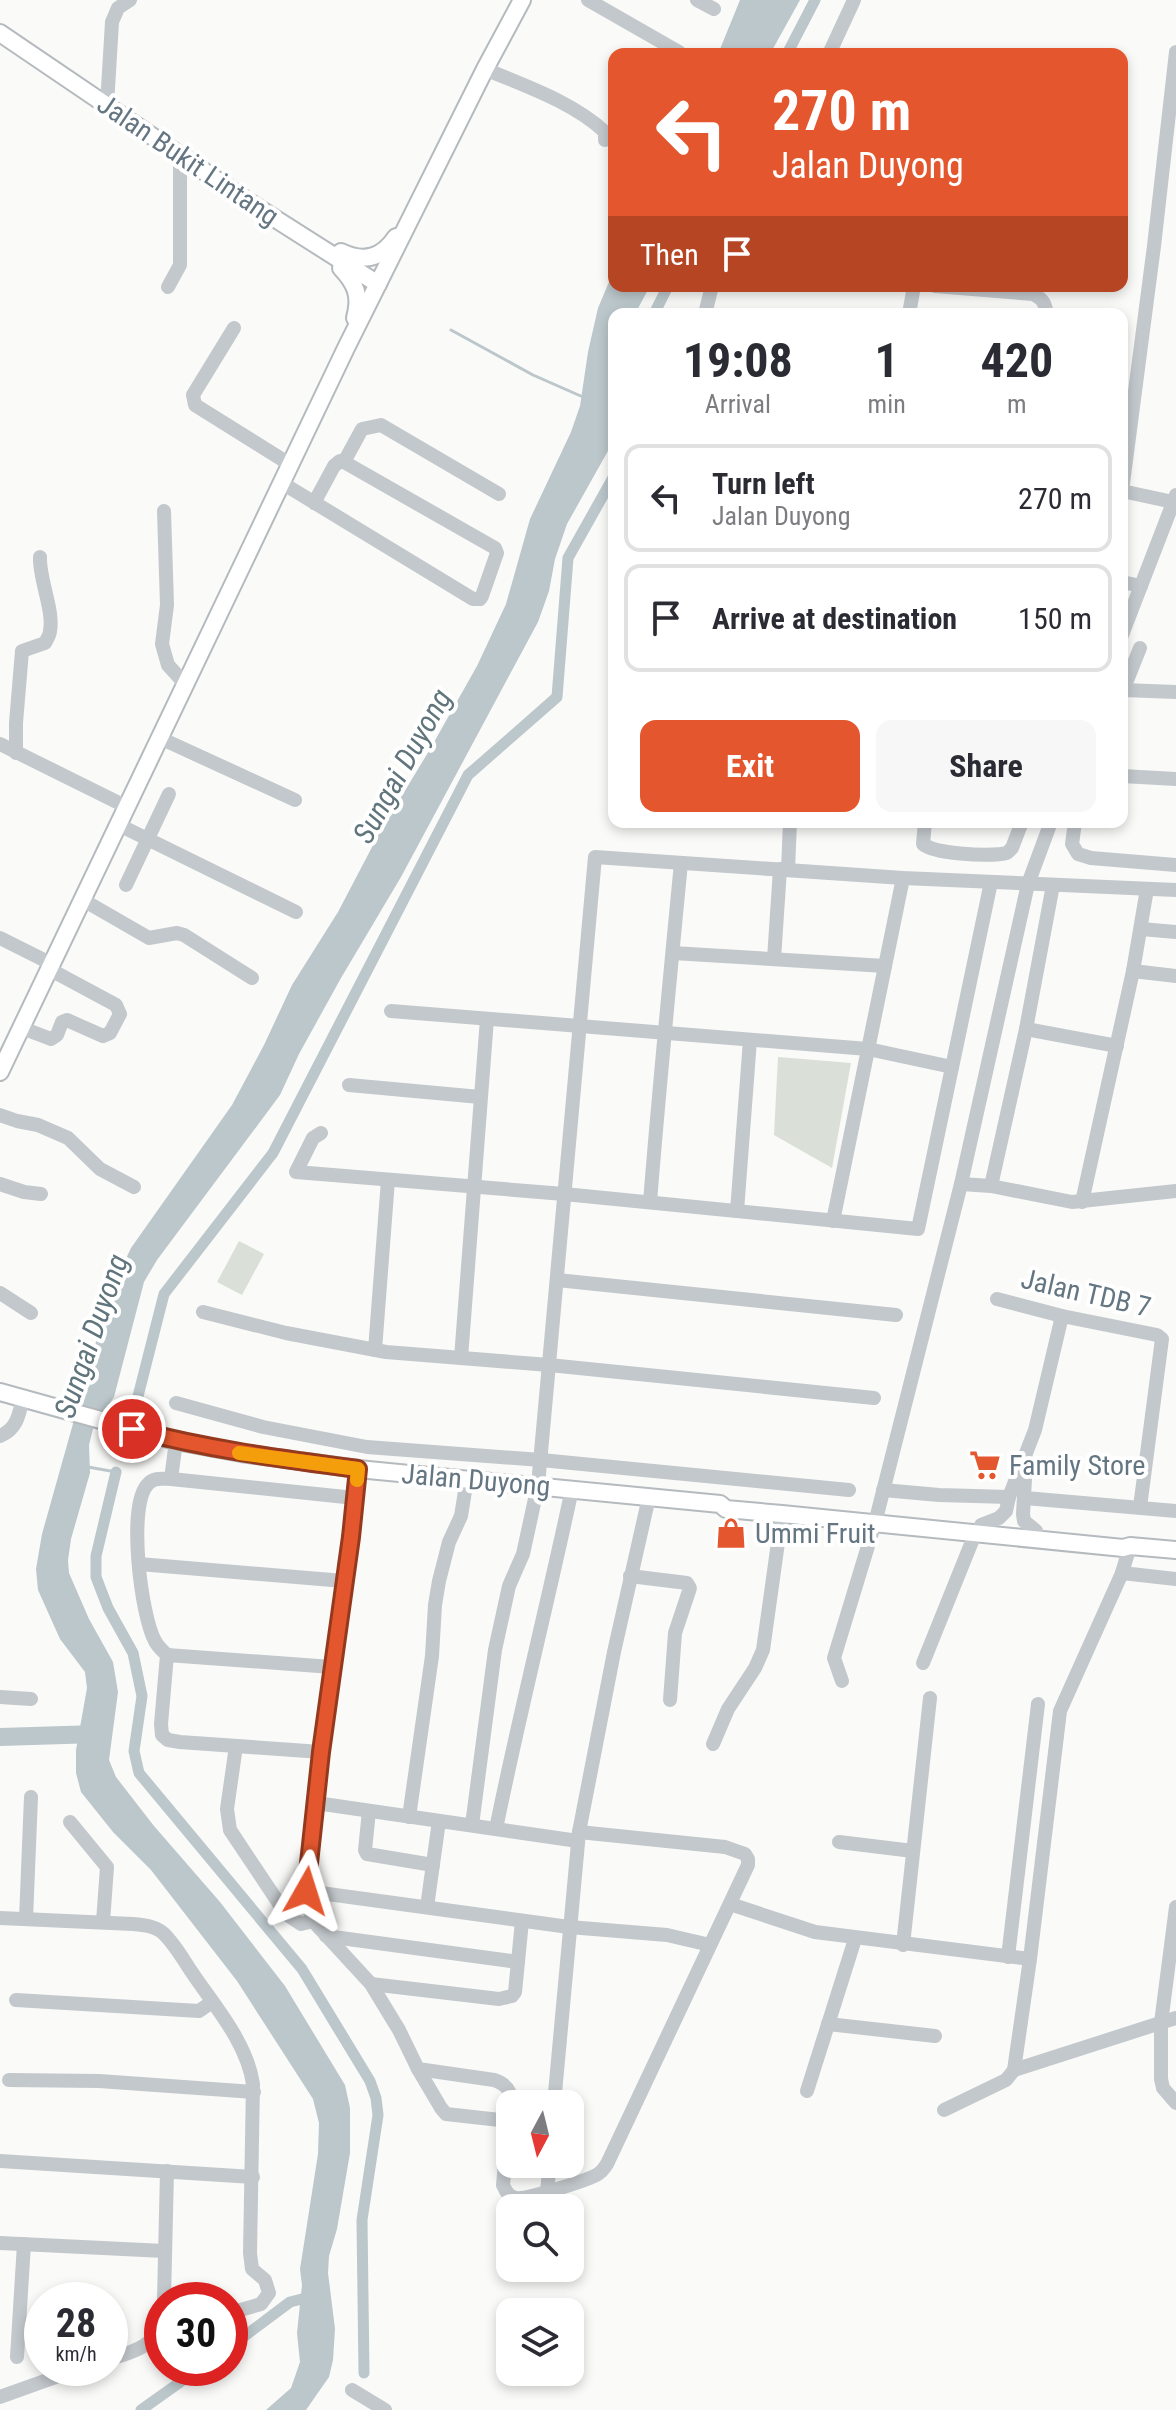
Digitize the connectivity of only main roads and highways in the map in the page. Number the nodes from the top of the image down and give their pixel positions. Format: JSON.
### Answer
{"nodes":[{"id":1,"x":522,"y":0,"type":"edge"},
{"id":2,"x":0,"y":33,"type":"edge"},
{"id":3,"x":428,"y":183,"type":"junction"},
{"id":4,"x":289,"y":227,"type":"junction"},
{"id":5,"x":378,"y":284,"type":"junction"},
{"id":6,"x":346,"y":348,"type":"junction"},
{"id":7,"x":5,"y":1047,"type":"edge"},
{"id":8,"x":0,"y":1072,"type":"edge"},
{"id":9,"x":1,"y":1392,"type":"edge"},
{"id":10,"x":720,"y":1504,"type":"junction"},
{"id":11,"x":876,"y":1519,"type":"junction"},
{"id":12,"x":978,"y":1529,"type":"junction"},
{"id":13,"x":1130,"y":1546,"type":"junction"},
{"id":14,"x":1176,"y":1550,"type":"edge"}],
"edges":[{"from":1,"to":3,"type":"main road"},
{"from":2,"to":4,"type":"main road","name":"Jalan Bukit Lintang"},
{"from":3,"to":4,"type":"main road"},
{"from":3,"to":5,"type":"main road"},
{"from":4,"to":5,"type":"main road","name":"Jalan Bukit Lintang"},
{"from":4,"to":6,"type":"main road"},
{"from":5,"to":6,"type":"main road"},
{"from":6,"to":7,"type":"main road"},
{"from":7,"to":8,"type":"main road"},
{"from":9,"to":10,"type":"main road","name":"Jalan Duyong"},
{"from":10,"to":11,"type":"main road","name":"Jalan Duyong"},
{"from":10,"to":11,"type":"main road","name":"Jalan Duyong"},
{"from":11,"to":12,"type":"main road","name":"Jalan Duyong"},
{"from":12,"to":13,"type":"main road","name":"Jalan Duyong"},
{"from":12,"to":13,"type":"main road","name":"Jalan Duyong"},
{"from":13,"to":14,"type":"main road","name":"Jalan Duyong"}]}
